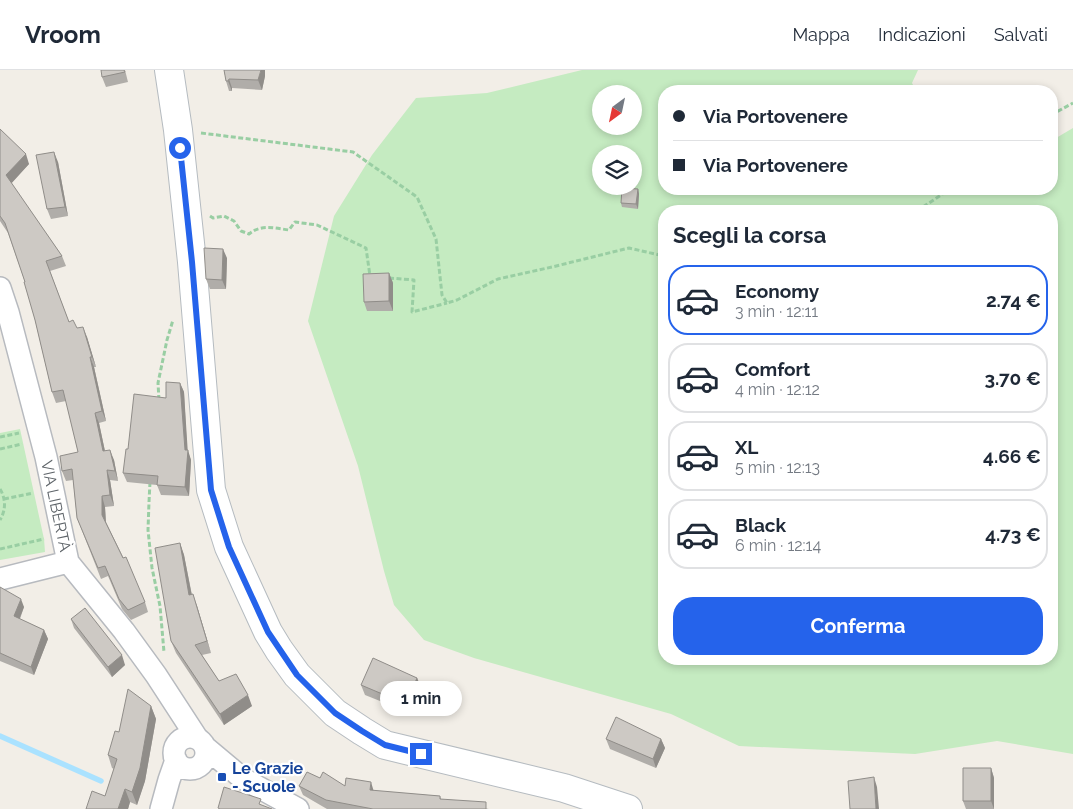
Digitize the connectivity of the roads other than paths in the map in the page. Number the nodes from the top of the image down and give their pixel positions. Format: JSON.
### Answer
{"nodes":[{"id":1,"x":169,"y":70,"type":"edge"},
{"id":2,"x":0,"y":288,"type":"edge"},
{"id":3,"x":68,"y":562,"type":"junction"},
{"id":4,"x":0,"y":579,"type":"edge"},
{"id":5,"x":191,"y":753,"type":"junction"},
{"id":6,"x":161,"y":809,"type":"edge"},
{"id":7,"x":298,"y":809,"type":"edge"},
{"id":8,"x":628,"y":809,"type":"edge"}],
"edges":[{"from":1,"to":8,"type":"main road"},
{"from":2,"to":3,"type":"street","name":"VIA LIBERTÀ"},
{"from":3,"to":4,"type":"street"},
{"from":3,"to":5,"type":"street","name":"VIA LIBERTÀ"},
{"from":5,"to":6,"type":"street"},
{"from":5,"to":7,"type":"street"}]}
